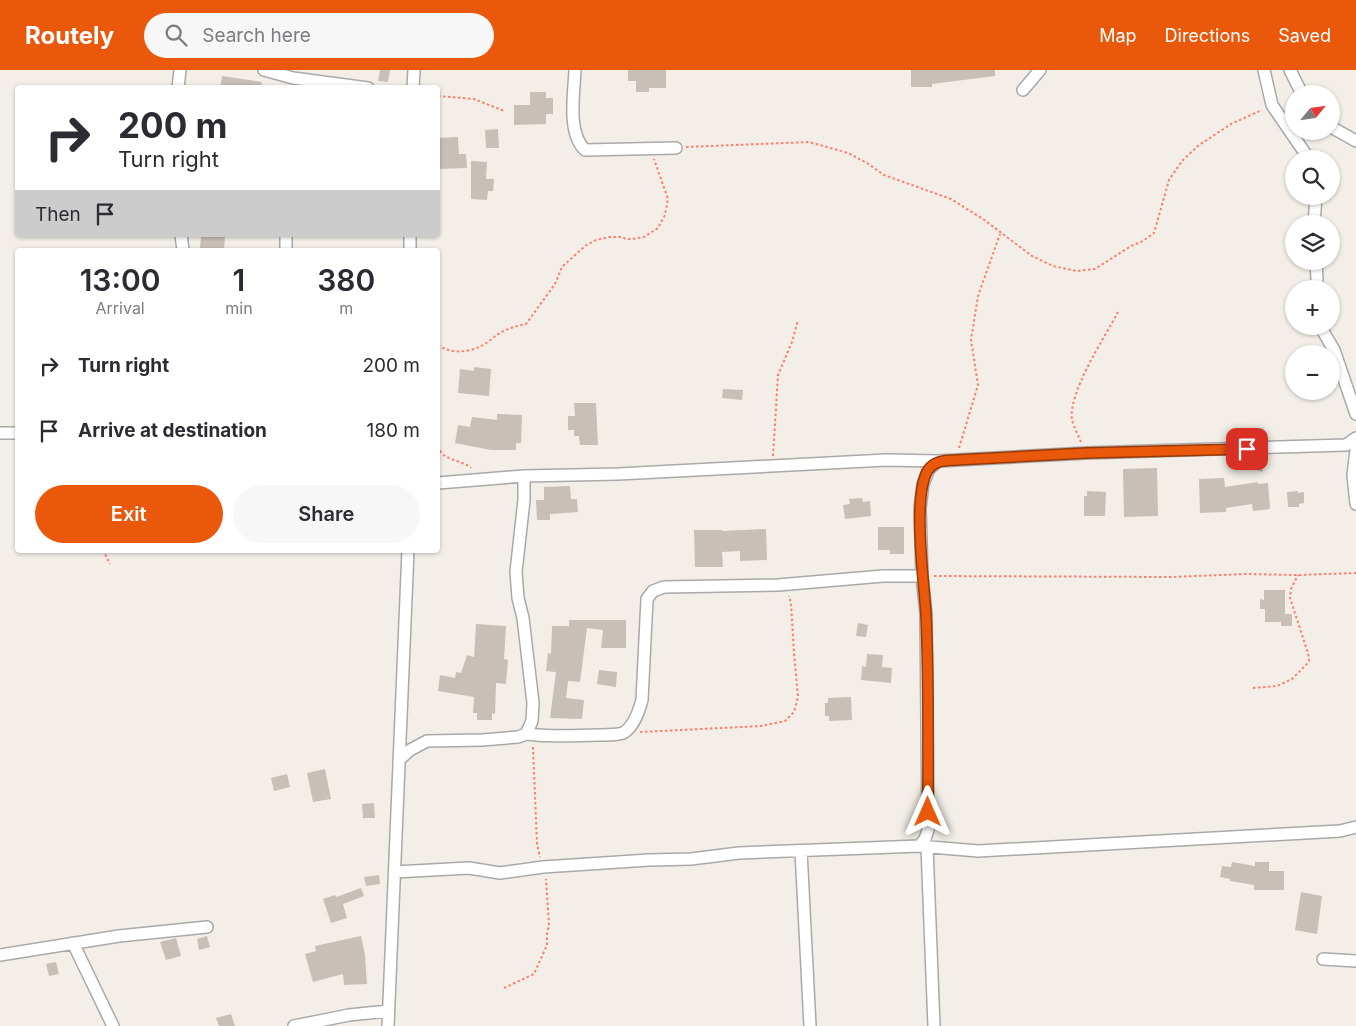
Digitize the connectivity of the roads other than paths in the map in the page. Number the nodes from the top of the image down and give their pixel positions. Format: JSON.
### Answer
{"nodes":[{"id":1,"x":180,"y":70,"type":"edge"},
{"id":2,"x":264,"y":70,"type":"edge"},
{"id":3,"x":414,"y":70,"type":"edge"},
{"id":4,"x":575,"y":70,"type":"edge"},
{"id":5,"x":1040,"y":70,"type":"edge"},
{"id":6,"x":1264,"y":70,"type":"edge"},
{"id":7,"x":1290,"y":70,"type":"edge"},
{"id":8,"x":292,"y":83,"type":"edge"},
{"id":9,"x":178,"y":85,"type":"edge"},
{"id":10,"x":322,"y":85,"type":"edge"},
{"id":11,"x":413,"y":85,"type":"edge"},
{"id":12,"x":1298,"y":85,"type":"edge"},
{"id":13,"x":1023,"y":90,"type":"dead end"},
{"id":14,"x":1340,"y":132,"type":"edge"},
{"id":15,"x":1356,"y":141,"type":"edge"},
{"id":16,"x":676,"y":148,"type":"road end"},
{"id":17,"x":1303,"y":150,"type":"edge"},
{"id":18,"x":1325,"y":335,"type":"edge"},
{"id":19,"x":1356,"y":414,"type":"edge"},
{"id":20,"x":0,"y":433,"type":"edge"},
{"id":21,"x":15,"y":433,"type":"edge"},
{"id":22,"x":1355,"y":443,"type":"edge"},
{"id":23,"x":938,"y":462,"type":"junction"},
{"id":24,"x":524,"y":476,"type":"junction"},
{"id":25,"x":440,"y":483,"type":"edge"},
{"id":26,"x":1356,"y":504,"type":"edge"},
{"id":27,"x":408,"y":553,"type":"edge"},
{"id":28,"x":922,"y":576,"type":"junction"},
{"id":29,"x":400,"y":729,"type":"junction"},
{"id":30,"x":530,"y":734,"type":"junction"},
{"id":31,"x":420,"y":744,"type":"junction"},
{"id":32,"x":400,"y":759,"type":"junction"},
{"id":33,"x":1355,"y":829,"type":"edge"},
{"id":34,"x":923,"y":847,"type":"junction"},
{"id":35,"x":801,"y":851,"type":"junction"},
{"id":36,"x":396,"y":872,"type":"junction"},
{"id":37,"x":207,"y":927,"type":"dead end"},
{"id":38,"x":73,"y":943,"type":"junction"},
{"id":39,"x":0,"y":955,"type":"edge"},
{"id":40,"x":1323,"y":959,"type":"dead end"},
{"id":41,"x":1356,"y":961,"type":"edge"},
{"id":42,"x":388,"y":1011,"type":"junction"},
{"id":43,"x":113,"y":1026,"type":"edge"},
{"id":44,"x":294,"y":1026,"type":"edge"},
{"id":45,"x":388,"y":1026,"type":"edge"},
{"id":46,"x":810,"y":1026,"type":"edge"},
{"id":47,"x":934,"y":1026,"type":"edge"}],
"edges":[{"from":1,"to":9,"type":"street"},
{"from":2,"to":8,"type":"street"},
{"from":3,"to":11,"type":"street"},
{"from":4,"to":16,"type":"street"},
{"from":5,"to":13,"type":"street"},
{"from":6,"to":17,"type":"street"},
{"from":7,"to":12,"type":"street"},
{"from":8,"to":10,"type":"street"},
{"from":14,"to":15,"type":"street"},
{"from":18,"to":19,"type":"street"},
{"from":20,"to":21,"type":"street"},
{"from":22,"to":23,"type":"street"},
{"from":22,"to":26,"type":"street"},
{"from":23,"to":24,"type":"street"},
{"from":23,"to":28,"type":"street"},
{"from":24,"to":25,"type":"street"},
{"from":24,"to":30,"type":"street"},
{"from":27,"to":29,"type":"street"},
{"from":28,"to":30,"type":"street"},
{"from":28,"to":34,"type":"street"},
{"from":29,"to":31,"type":"street"},
{"from":29,"to":32,"type":"street"},
{"from":30,"to":31,"type":"street"},
{"from":31,"to":32,"type":"street"},
{"from":32,"to":36,"type":"street"},
{"from":33,"to":34,"type":"street"},
{"from":34,"to":35,"type":"street"},
{"from":34,"to":47,"type":"street"},
{"from":35,"to":36,"type":"street"},
{"from":35,"to":46,"type":"street"},
{"from":36,"to":42,"type":"street"},
{"from":37,"to":38,"type":"street"},
{"from":38,"to":39,"type":"street"},
{"from":38,"to":43,"type":"street"},
{"from":40,"to":41,"type":"street"},
{"from":42,"to":44,"type":"street"},
{"from":42,"to":45,"type":"street"}]}
